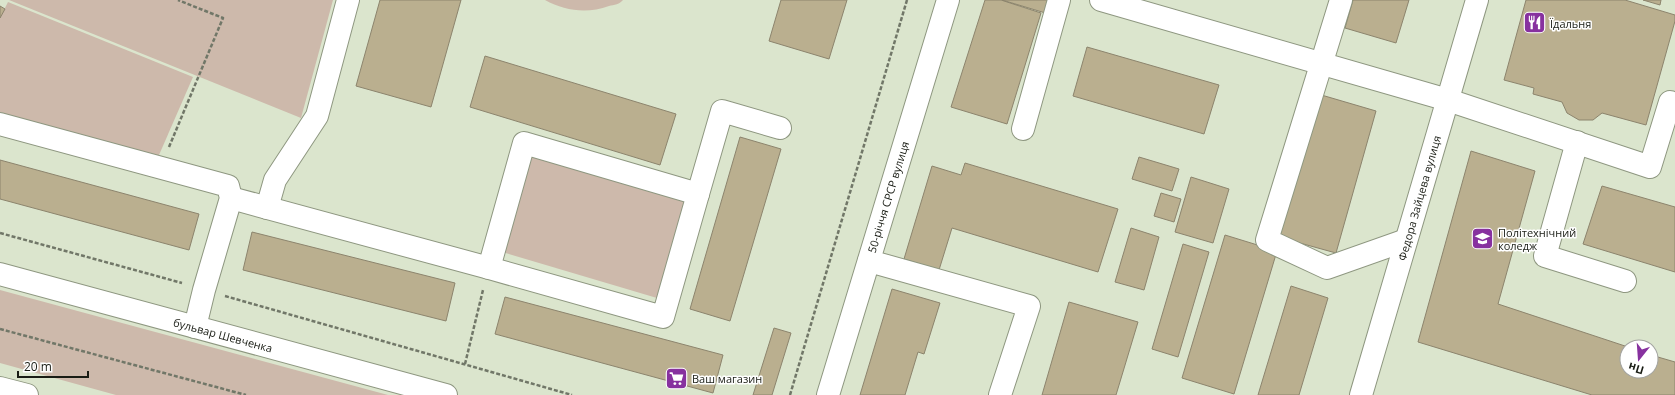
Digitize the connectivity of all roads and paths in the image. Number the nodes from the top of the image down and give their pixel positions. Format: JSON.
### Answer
{"nodes":[{"id":1,"x":178,"y":0,"type":"edge"},
{"id":2,"x":348,"y":0,"type":"edge"},
{"id":3,"x":907,"y":0,"type":"edge"},
{"id":4,"x":948,"y":0,"type":"edge"},
{"id":5,"x":1059,"y":0,"type":"edge"},
{"id":6,"x":1101,"y":0,"type":"edge"},
{"id":7,"x":1341,"y":0,"type":"edge"},
{"id":8,"x":1477,"y":0,"type":"edge"},
{"id":9,"x":1322,"y":64,"type":"junction"},
{"id":10,"x":1448,"y":100,"type":"junction"},
{"id":11,"x":1670,"y":102,"type":"dead end"},
{"id":12,"x":0,"y":124,"type":"edge"},
{"id":13,"x":780,"y":128,"type":"dead end"},
{"id":14,"x":1023,"y":129,"type":"dead end"},
{"id":15,"x":1577,"y":142,"type":"junction"},
{"id":16,"x":160,"y":168,"type":"junction"},
{"id":17,"x":698,"y":194,"type":"junction"},
{"id":18,"x":231,"y":198,"type":"junction"},
{"id":19,"x":267,"y":208,"type":"junction"},
{"id":20,"x":0,"y":233,"type":"edge"},
{"id":21,"x":1406,"y":240,"type":"junction"},
{"id":22,"x":869,"y":260,"type":"junction"},
{"id":23,"x":489,"y":268,"type":"junction"},
{"id":24,"x":0,"y":274,"type":"edge"},
{"id":25,"x":1625,"y":281,"type":"dead end"},
{"id":26,"x":204,"y":290,"type":"junction"},
{"id":27,"x":195,"y":328,"type":"junction"},
{"id":28,"x":0,"y":329,"type":"edge"},
{"id":29,"x":465,"y":365,"type":"junction"},
{"id":30,"x":0,"y":388,"type":"edge"},
{"id":31,"x":27,"y":395,"type":"edge"},
{"id":32,"x":246,"y":395,"type":"edge"},
{"id":33,"x":446,"y":395,"type":"edge"},
{"id":34,"x":572,"y":395,"type":"edge"},
{"id":35,"x":790,"y":395,"type":"edge"},
{"id":36,"x":828,"y":395,"type":"edge"},
{"id":37,"x":1000,"y":395,"type":"edge"},
{"id":38,"x":1361,"y":395,"type":"edge"}],
"edges":[{"from":1,"to":16,"type":"path"},
{"from":2,"to":19,"type":"street"},
{"from":3,"to":35,"type":"path"},
{"from":4,"to":22,"type":"street","name":"50-річчя СРСР вулиця"},
{"from":5,"to":14,"type":"street"},
{"from":6,"to":9,"type":"street"},
{"from":7,"to":9,"type":"street"},
{"from":8,"to":10,"type":"street","name":"Федора Зайцева вулиця"},
{"from":9,"to":10,"type":"street"},
{"from":9,"to":21,"type":"street"},
{"from":10,"to":15,"type":"street"},
{"from":10,"to":21,"type":"street","name":"Федора Зайцева вулиця"},
{"from":11,"to":15,"type":"street"},
{"from":12,"to":16,"type":"street"},
{"from":13,"to":17,"type":"street"},
{"from":15,"to":25,"type":"street"},
{"from":16,"to":18,"type":"street"},
{"from":17,"to":23,"type":"street"},
{"from":17,"to":23,"type":"street"},
{"from":18,"to":19,"type":"street"},
{"from":18,"to":26,"type":"street"},
{"from":19,"to":23,"type":"street"},
{"from":20,"to":26,"type":"path"},
{"from":21,"to":38,"type":"street","name":"Федора Зайцева вулиця"},
{"from":22,"to":36,"type":"street","name":"50-річчя СРСР вулиця"},
{"from":22,"to":37,"type":"street"},
{"from":23,"to":29,"type":"path"},
{"from":24,"to":27,"type":"street","name":"бульвар Шевченка"},
{"from":26,"to":27,"type":"street"},
{"from":26,"to":29,"type":"path"},
{"from":27,"to":33,"type":"street","name":"бульвар Шевченка"},
{"from":28,"to":32,"type":"path"},
{"from":29,"to":34,"type":"path"},
{"from":30,"to":31,"type":"street"}]}
